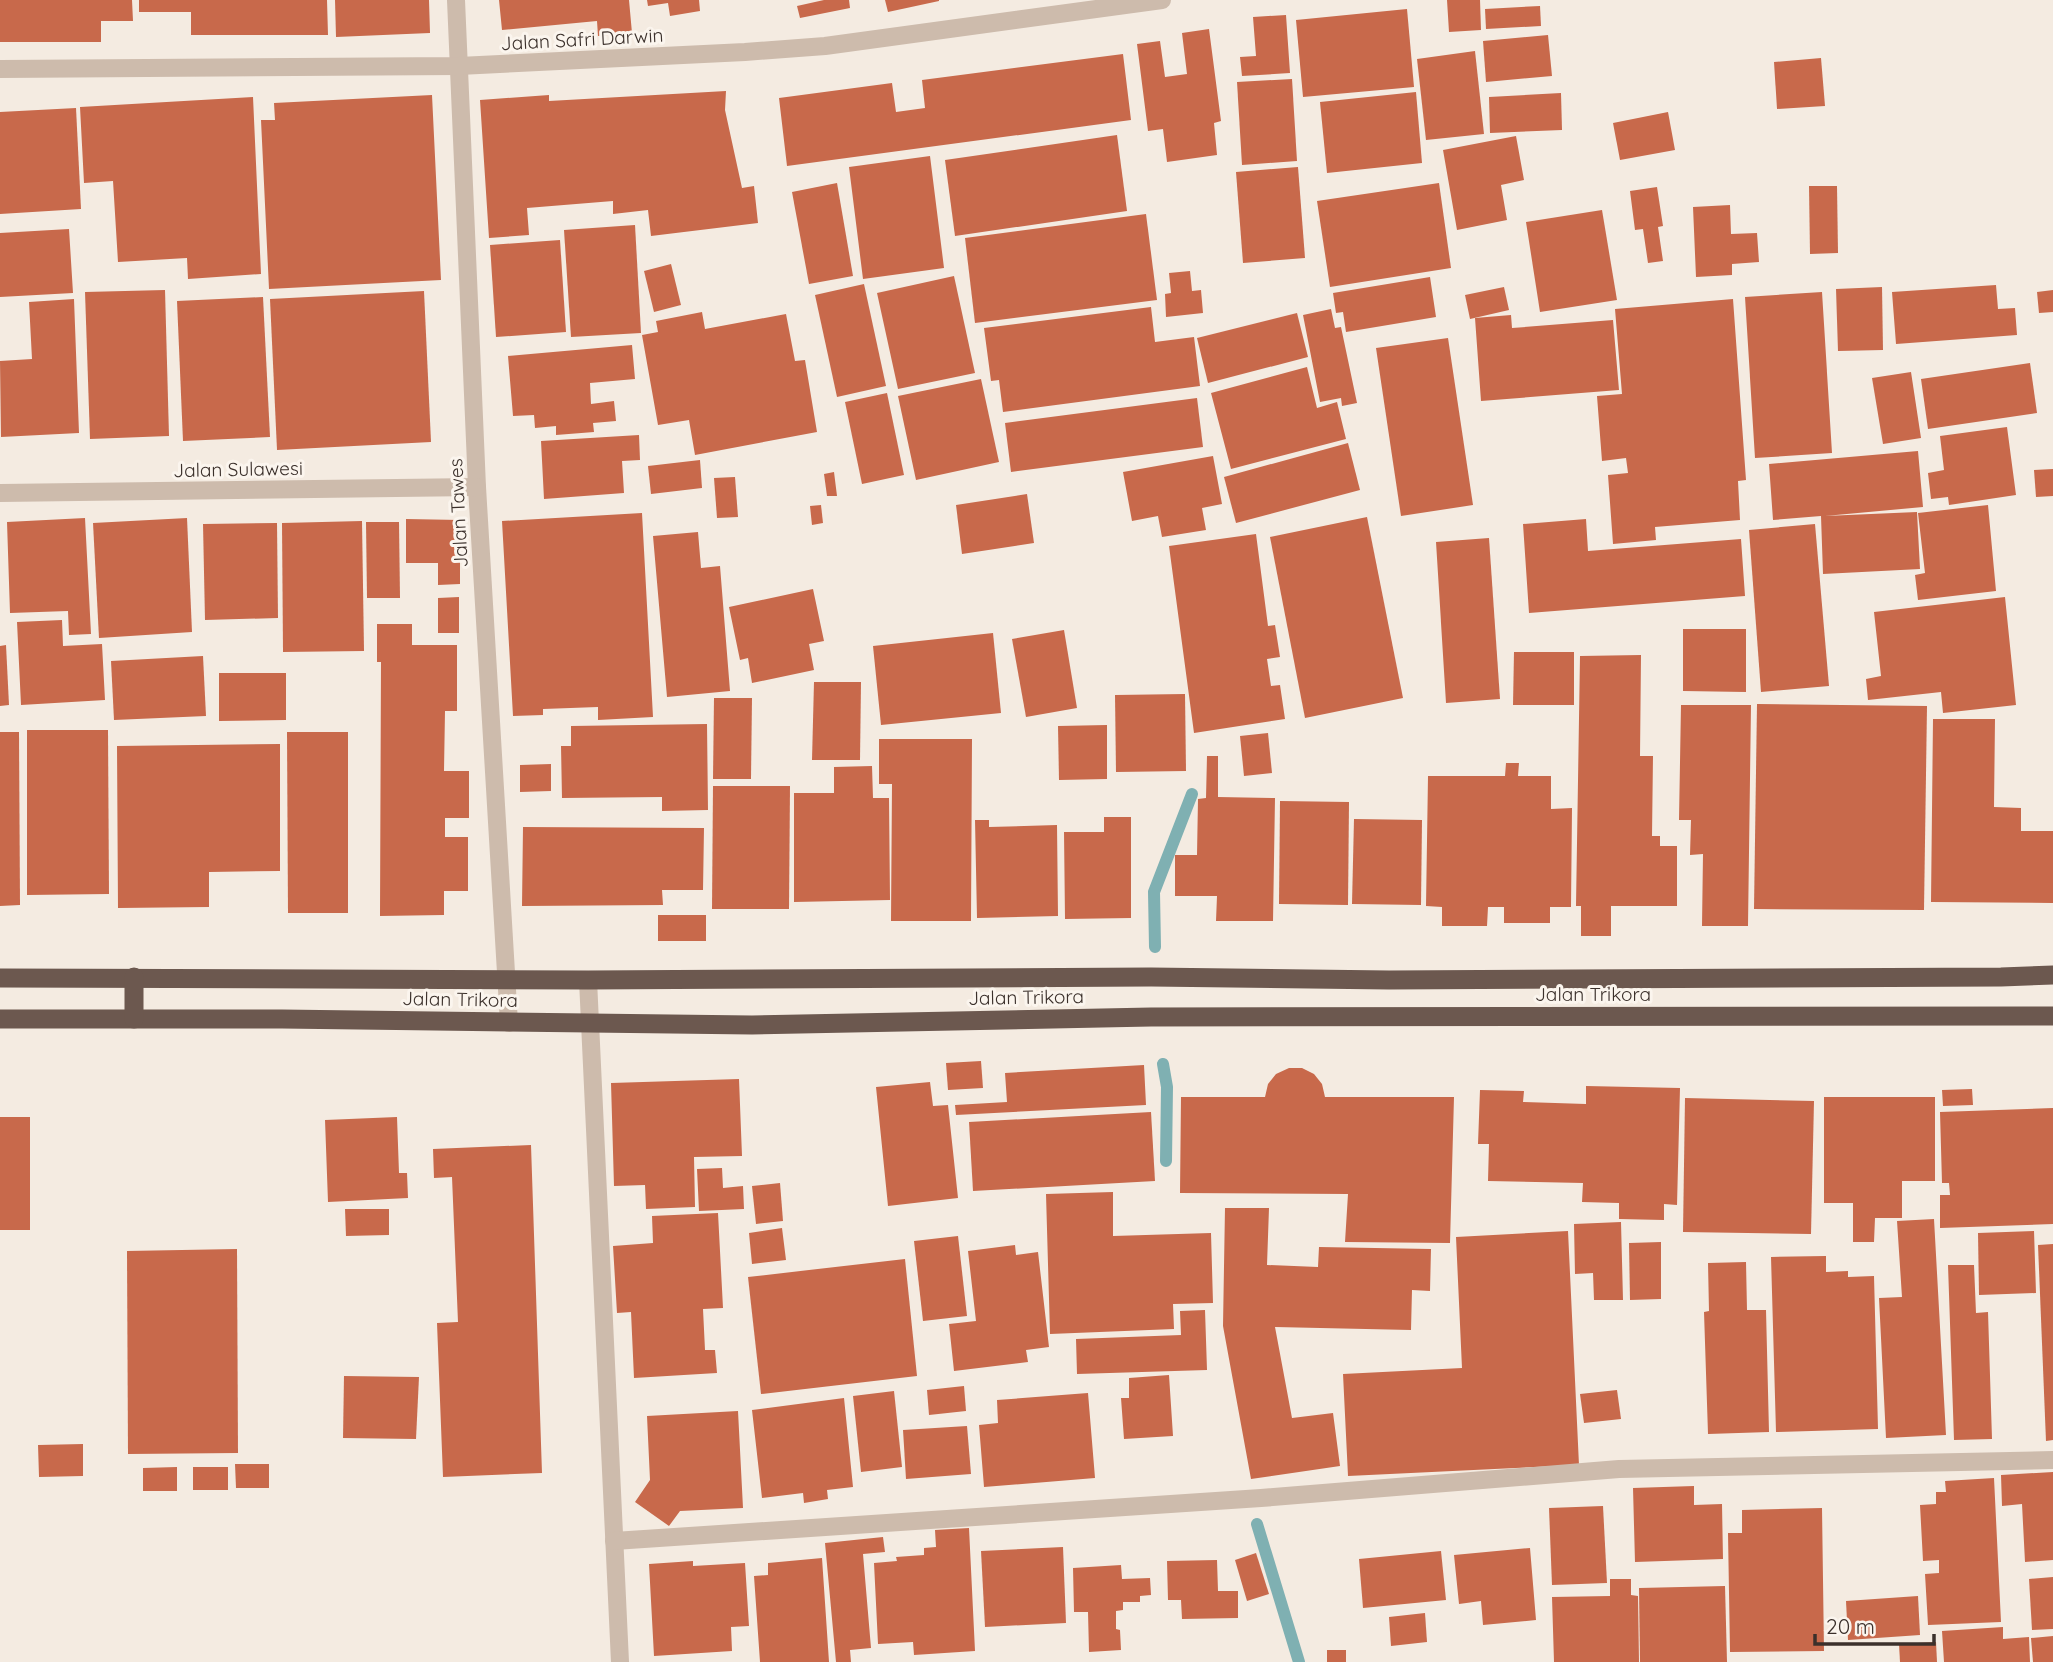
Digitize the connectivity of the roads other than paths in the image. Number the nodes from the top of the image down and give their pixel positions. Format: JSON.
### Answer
{"nodes":[{"id":1,"x":456,"y":0,"type":"edge"},
{"id":2,"x":1162,"y":0,"type":"edge"},
{"id":3,"x":459,"y":66,"type":"junction"},
{"id":4,"x":0,"y":69,"type":"edge"},
{"id":5,"x":477,"y":487,"type":"junction"},
{"id":6,"x":0,"y":493,"type":"edge"},
{"id":7,"x":2053,"y":975,"type":"edge"},
{"id":8,"x":134,"y":977,"type":"junction"},
{"id":9,"x":0,"y":978,"type":"edge"},
{"id":10,"x":506,"y":980,"type":"junction"},
{"id":11,"x":588,"y":980,"type":"junction"},
{"id":12,"x":2053,"y":1016,"type":"edge"},
{"id":13,"x":0,"y":1019,"type":"edge"},
{"id":14,"x":134,"y":1019,"type":"junction"},
{"id":15,"x":588,"y":1022,"type":"junction"},
{"id":16,"x":509,"y":1023,"type":"junction"},
{"id":17,"x":2053,"y":1460,"type":"edge"},
{"id":18,"x":614,"y":1541,"type":"junction"},
{"id":19,"x":620,"y":1662,"type":"edge"}],
"edges":[{"from":1,"to":3,"type":"street","name":"Jalan Tawes"},
{"from":2,"to":3,"type":"street","name":"Jalan Safri Darwin"},
{"from":3,"to":4,"type":"street","name":"Jalan Safri Darwin"},
{"from":3,"to":5,"type":"street","name":"Jalan Tawes"},
{"from":5,"to":6,"type":"street","name":"Jalan Sulawesi"},
{"from":5,"to":10,"type":"street","name":"Jalan Tawes"},
{"from":7,"to":11,"type":"highway","name":"Jalan Trikora"},
{"from":8,"to":9,"type":"highway","name":"Jalan Trikora"},
{"from":8,"to":10,"type":"highway","name":"Jalan Trikora"},
{"from":8,"to":14,"type":"highway"},
{"from":10,"to":11,"type":"highway","name":"Jalan Trikora"},
{"from":10,"to":16,"type":"street","name":"Jalan Tawes"},
{"from":11,"to":15,"type":"street"},
{"from":12,"to":15,"type":"highway","name":"Jalan Trikora"},
{"from":13,"to":14,"type":"highway","name":"Jalan Trikora"},
{"from":14,"to":16,"type":"highway","name":"Jalan Trikora"},
{"from":15,"to":16,"type":"highway","name":"Jalan Trikora"},
{"from":15,"to":18,"type":"street"},
{"from":17,"to":18,"type":"street"},
{"from":18,"to":19,"type":"street"}]}
